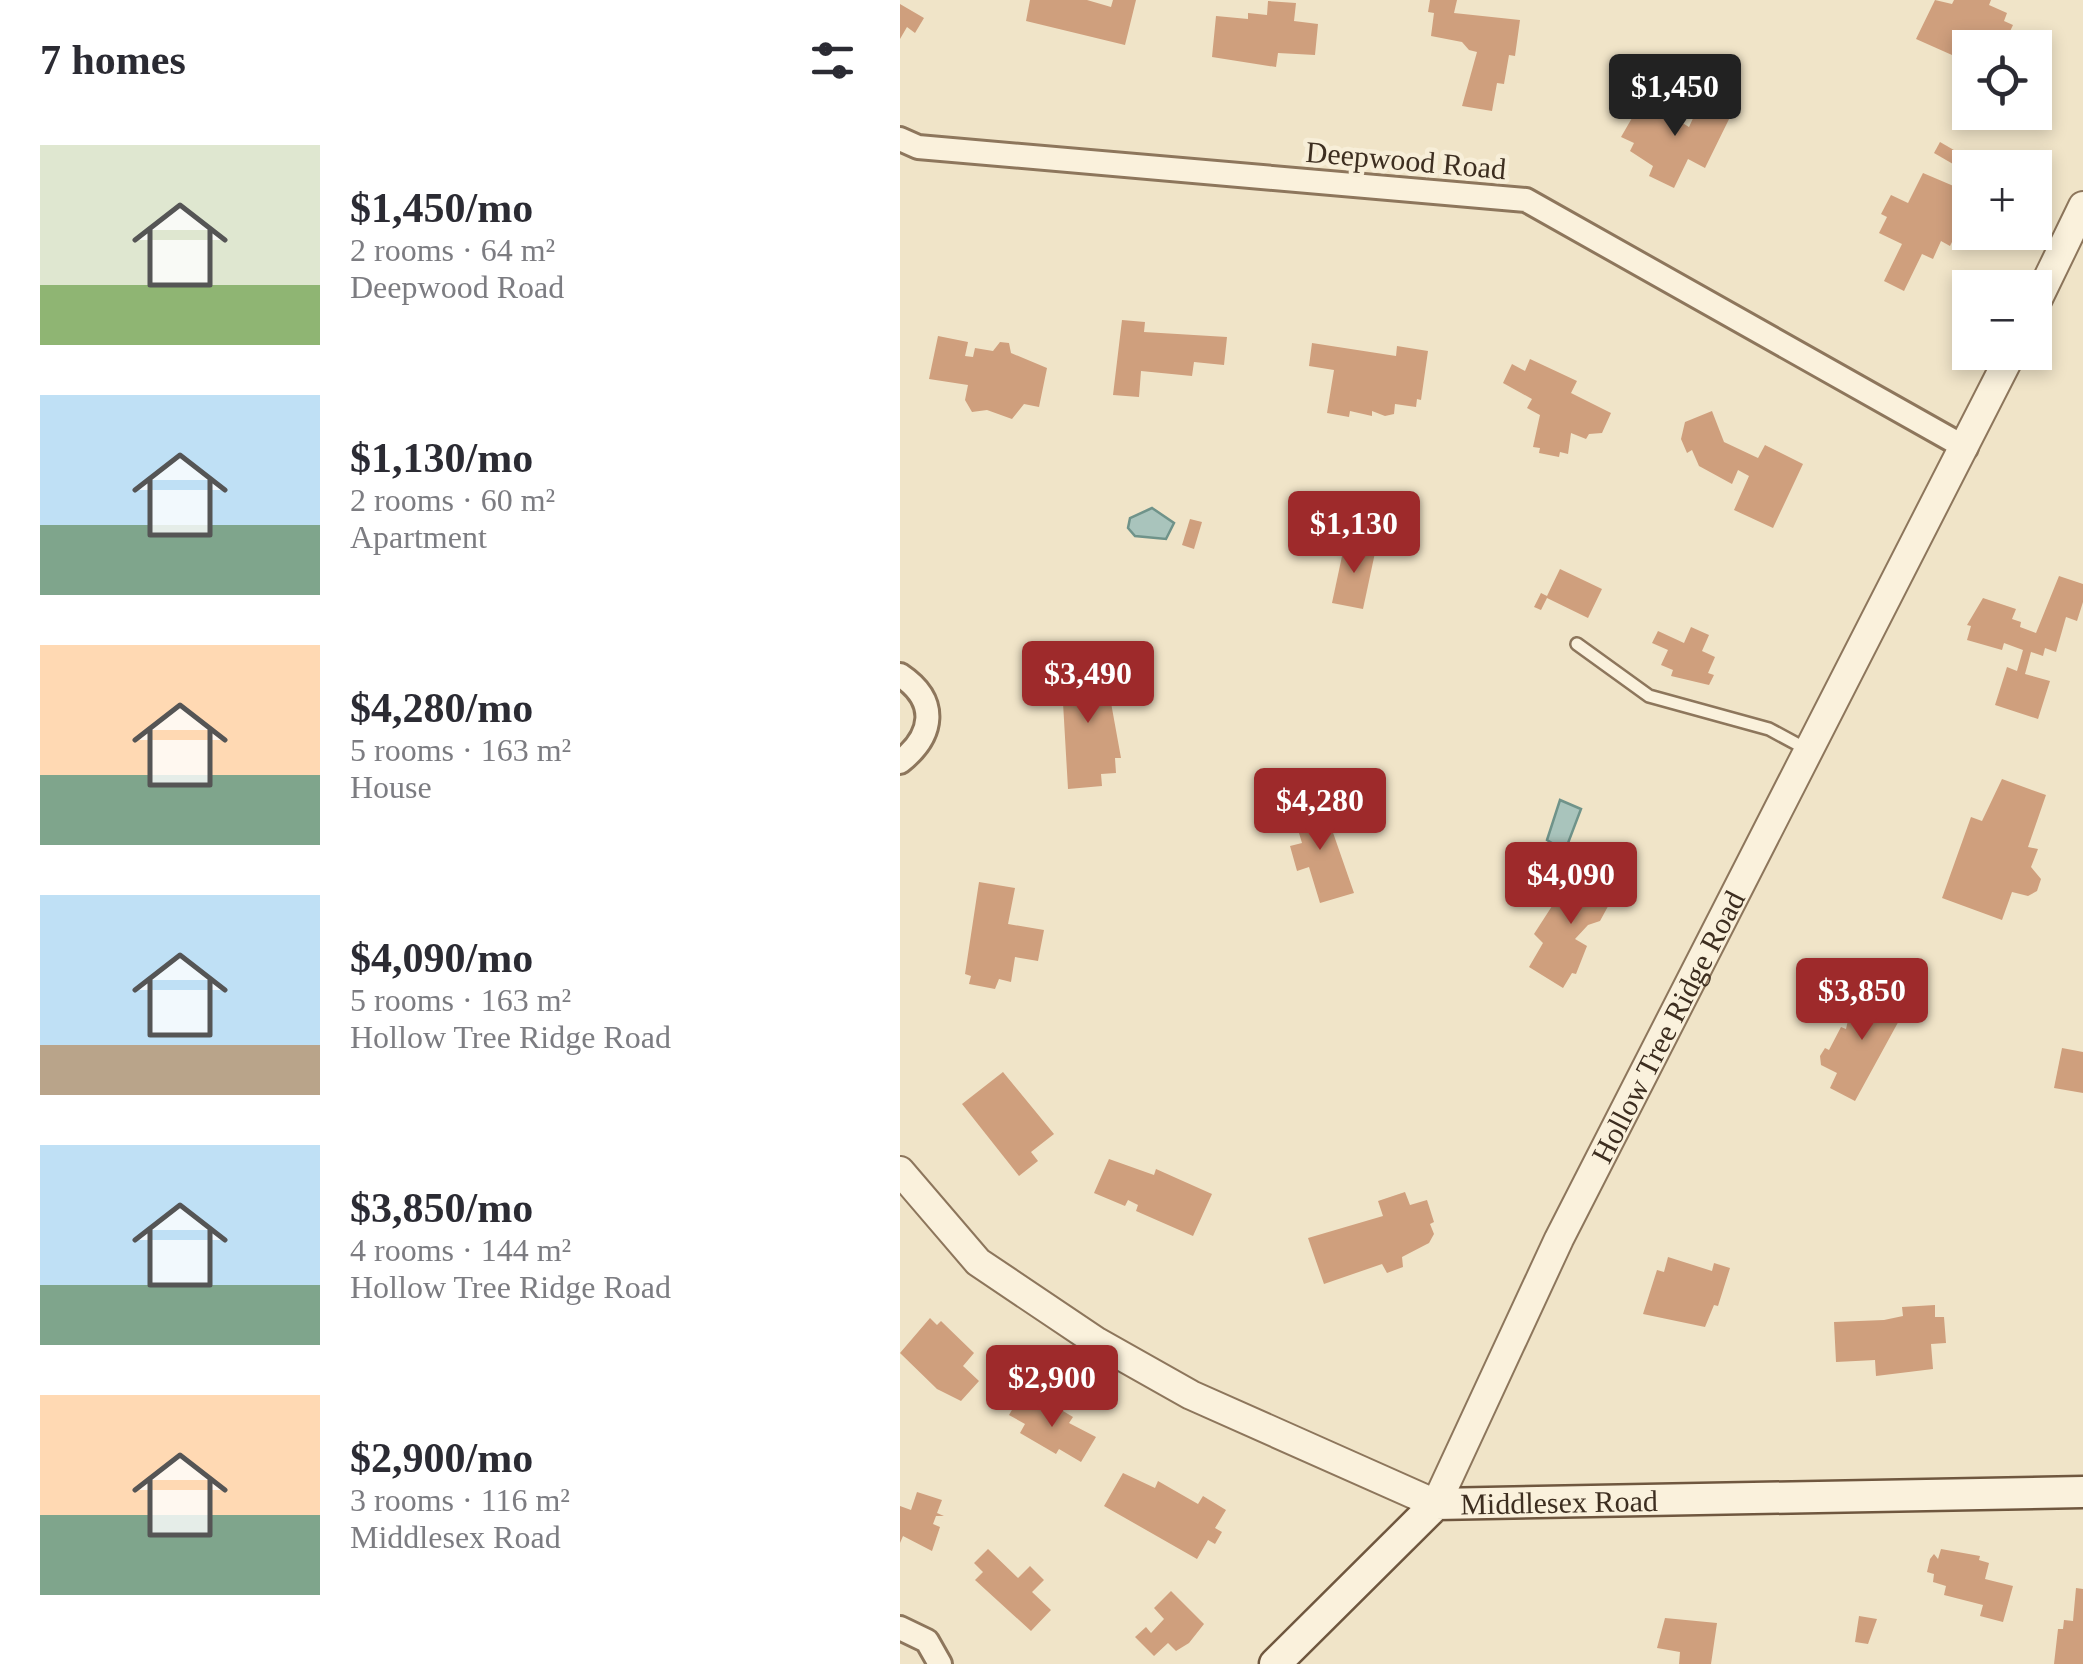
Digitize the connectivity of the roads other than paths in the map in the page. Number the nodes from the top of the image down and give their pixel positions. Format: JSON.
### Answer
{"nodes":[{"id":1,"x":900,"y":139,"type":"edge"},
{"id":2,"x":2083,"y":206,"type":"edge"},
{"id":3,"x":2052,"y":270,"type":"edge"},
{"id":4,"x":2003,"y":370,"type":"edge"},
{"id":5,"x":1966,"y":448,"type":"junction"},
{"id":6,"x":1577,"y":644,"type":"dead end"},
{"id":7,"x":900,"y":675,"type":"edge"},
{"id":8,"x":1808,"y":750,"type":"junction"},
{"id":9,"x":900,"y":762,"type":"edge"},
{"id":10,"x":900,"y":1171,"type":"edge"},
{"id":11,"x":2083,"y":1492,"type":"edge"},
{"id":12,"x":1436,"y":1504,"type":"junction"},
{"id":13,"x":900,"y":1628,"type":"edge"},
{"id":14,"x":940,"y":1664,"type":"edge"},
{"id":15,"x":1275,"y":1664,"type":"edge"}],
"edges":[{"from":1,"to":5,"type":"street","name":"Deepwood Road"},
{"from":2,"to":3,"type":"street"},
{"from":4,"to":5,"type":"street","name":"Hollow Tree Ridge Road"},
{"from":5,"to":8,"type":"street","name":"Hollow Tree Ridge Road"},
{"from":6,"to":8,"type":"lane"},
{"from":7,"to":9,"type":"street"},
{"from":8,"to":12,"type":"street","name":"Hollow Tree Ridge Road"},
{"from":10,"to":12,"type":"street","name":"Middlesex Road"},
{"from":11,"to":12,"type":"main road","name":"Middlesex Road"},
{"from":12,"to":15,"type":"main road","name":"Hollow Tree Ridge Road"},
{"from":13,"to":14,"type":"street"}]}
